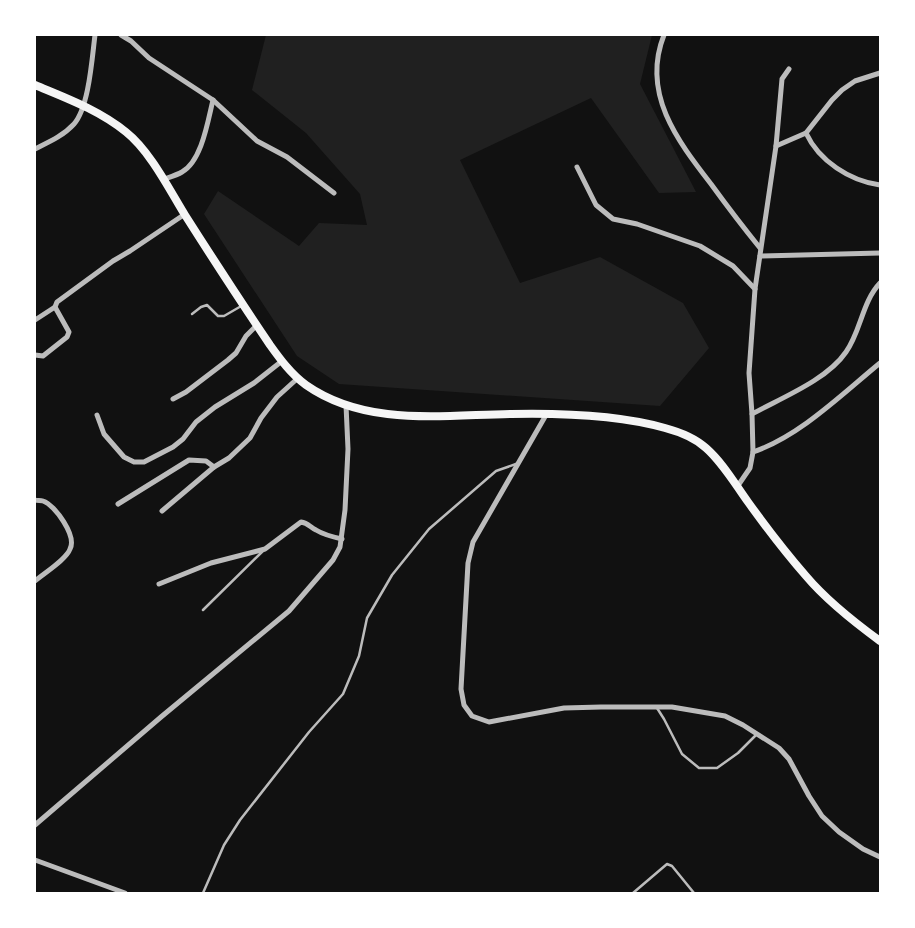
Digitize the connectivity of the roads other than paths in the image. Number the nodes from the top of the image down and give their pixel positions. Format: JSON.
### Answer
{"nodes":[{"id":1,"x":95,"y":35,"type":"edge"},
{"id":2,"x":121,"y":35,"type":"edge"},
{"id":3,"x":664,"y":35,"type":"edge"},
{"id":4,"x":789,"y":69,"type":"dead end"},
{"id":5,"x":880,"y":73,"type":"edge"},
{"id":6,"x":35,"y":84,"type":"edge"},
{"id":7,"x":213,"y":100,"type":"junction"},
{"id":8,"x":84,"y":106,"type":"junction"},
{"id":9,"x":806,"y":133,"type":"junction"},
{"id":10,"x":776,"y":146,"type":"junction"},
{"id":11,"x":35,"y":149,"type":"edge"},
{"id":12,"x":577,"y":167,"type":"dead end"},
{"id":13,"x":164,"y":179,"type":"junction"},
{"id":14,"x":880,"y":185,"type":"edge"},
{"id":15,"x":334,"y":193,"type":"dead end"},
{"id":16,"x":185,"y":214,"type":"junction"},
{"id":17,"x":760,"y":248,"type":"junction"},
{"id":18,"x":880,"y":253,"type":"edge"},
{"id":19,"x":760,"y":256,"type":"junction"},
{"id":20,"x":880,"y":283,"type":"edge"},
{"id":21,"x":755,"y":289,"type":"junction"},
{"id":22,"x":245,"y":305,"type":"junction"},
{"id":23,"x":55,"y":307,"type":"junction"},
{"id":24,"x":192,"y":314,"type":"dead end"},
{"id":25,"x":35,"y":320,"type":"edge"},
{"id":26,"x":257,"y":325,"type":"junction"},
{"id":27,"x":35,"y":355,"type":"edge"},
{"id":28,"x":282,"y":361,"type":"junction"},
{"id":29,"x":880,"y":363,"type":"edge"},
{"id":30,"x":298,"y":378,"type":"junction"},
{"id":31,"x":173,"y":399,"type":"dead end"},
{"id":32,"x":346,"y":405,"type":"junction"},
{"id":33,"x":752,"y":414,"type":"junction"},
{"id":34,"x":546,"y":415,"type":"junction"},
{"id":35,"x":97,"y":416,"type":"dead end"},
{"id":36,"x":754,"y":452,"type":"junction"},
{"id":37,"x":518,"y":463,"type":"junction"},
{"id":38,"x":214,"y":467,"type":"junction"},
{"id":39,"x":737,"y":487,"type":"junction"},
{"id":40,"x":35,"y":500,"type":"edge"},
{"id":41,"x":118,"y":504,"type":"dead end"},
{"id":42,"x":162,"y":511,"type":"dead end"},
{"id":43,"x":342,"y":539,"type":"junction"},
{"id":44,"x":265,"y":549,"type":"junction"},
{"id":45,"x":35,"y":581,"type":"edge"},
{"id":46,"x":158,"y":584,"type":"dead end"},
{"id":47,"x":203,"y":610,"type":"dead end"},
{"id":48,"x":880,"y":641,"type":"edge"},
{"id":49,"x":656,"y":707,"type":"junction"},
{"id":50,"x":757,"y":734,"type":"junction"},
{"id":51,"x":35,"y":825,"type":"edge"},
{"id":52,"x":880,"y":857,"type":"edge"},
{"id":53,"x":35,"y":860,"type":"edge"},
{"id":54,"x":125,"y":893,"type":"edge"},
{"id":55,"x":203,"y":893,"type":"edge"},
{"id":56,"x":633,"y":893,"type":"edge"},
{"id":57,"x":694,"y":893,"type":"edge"}],
"edges":[{"from":1,"to":8,"type":"street"},
{"from":2,"to":7,"type":"street"},
{"from":3,"to":17,"type":"street"},
{"from":4,"to":10,"type":"street"},
{"from":5,"to":9,"type":"street"},
{"from":6,"to":8,"type":"main road"},
{"from":7,"to":13,"type":"street"},
{"from":7,"to":15,"type":"street"},
{"from":8,"to":11,"type":"street"},
{"from":8,"to":13,"type":"main road"},
{"from":9,"to":10,"type":"street"},
{"from":9,"to":14,"type":"street"},
{"from":10,"to":17,"type":"street"},
{"from":12,"to":21,"type":"street"},
{"from":13,"to":16,"type":"main road"},
{"from":16,"to":22,"type":"main road"},
{"from":16,"to":23,"type":"street"},
{"from":17,"to":19,"type":"street"},
{"from":18,"to":19,"type":"street"},
{"from":19,"to":21,"type":"street"},
{"from":20,"to":33,"type":"street"},
{"from":21,"to":33,"type":"street"},
{"from":22,"to":24,"type":"lane"},
{"from":22,"to":26,"type":"main road"},
{"from":23,"to":25,"type":"street"},
{"from":23,"to":27,"type":"street"},
{"from":26,"to":28,"type":"main road"},
{"from":26,"to":31,"type":"street"},
{"from":28,"to":30,"type":"main road"},
{"from":28,"to":35,"type":"street"},
{"from":29,"to":36,"type":"street"},
{"from":30,"to":32,"type":"main road"},
{"from":30,"to":38,"type":"street"},
{"from":32,"to":34,"type":"main road"},
{"from":32,"to":43,"type":"street"},
{"from":33,"to":36,"type":"street"},
{"from":34,"to":37,"type":"street"},
{"from":34,"to":39,"type":"main road"},
{"from":36,"to":39,"type":"street"},
{"from":37,"to":49,"type":"street"},
{"from":37,"to":55,"type":"lane"},
{"from":38,"to":41,"type":"street"},
{"from":38,"to":42,"type":"street"},
{"from":39,"to":48,"type":"main road"},
{"from":40,"to":45,"type":"street"},
{"from":43,"to":44,"type":"street"},
{"from":43,"to":51,"type":"street"},
{"from":44,"to":46,"type":"street"},
{"from":44,"to":47,"type":"lane"},
{"from":49,"to":50,"type":"street"},
{"from":49,"to":50,"type":"lane"},
{"from":50,"to":52,"type":"street"},
{"from":53,"to":54,"type":"street"},
{"from":56,"to":57,"type":"lane"}]}
